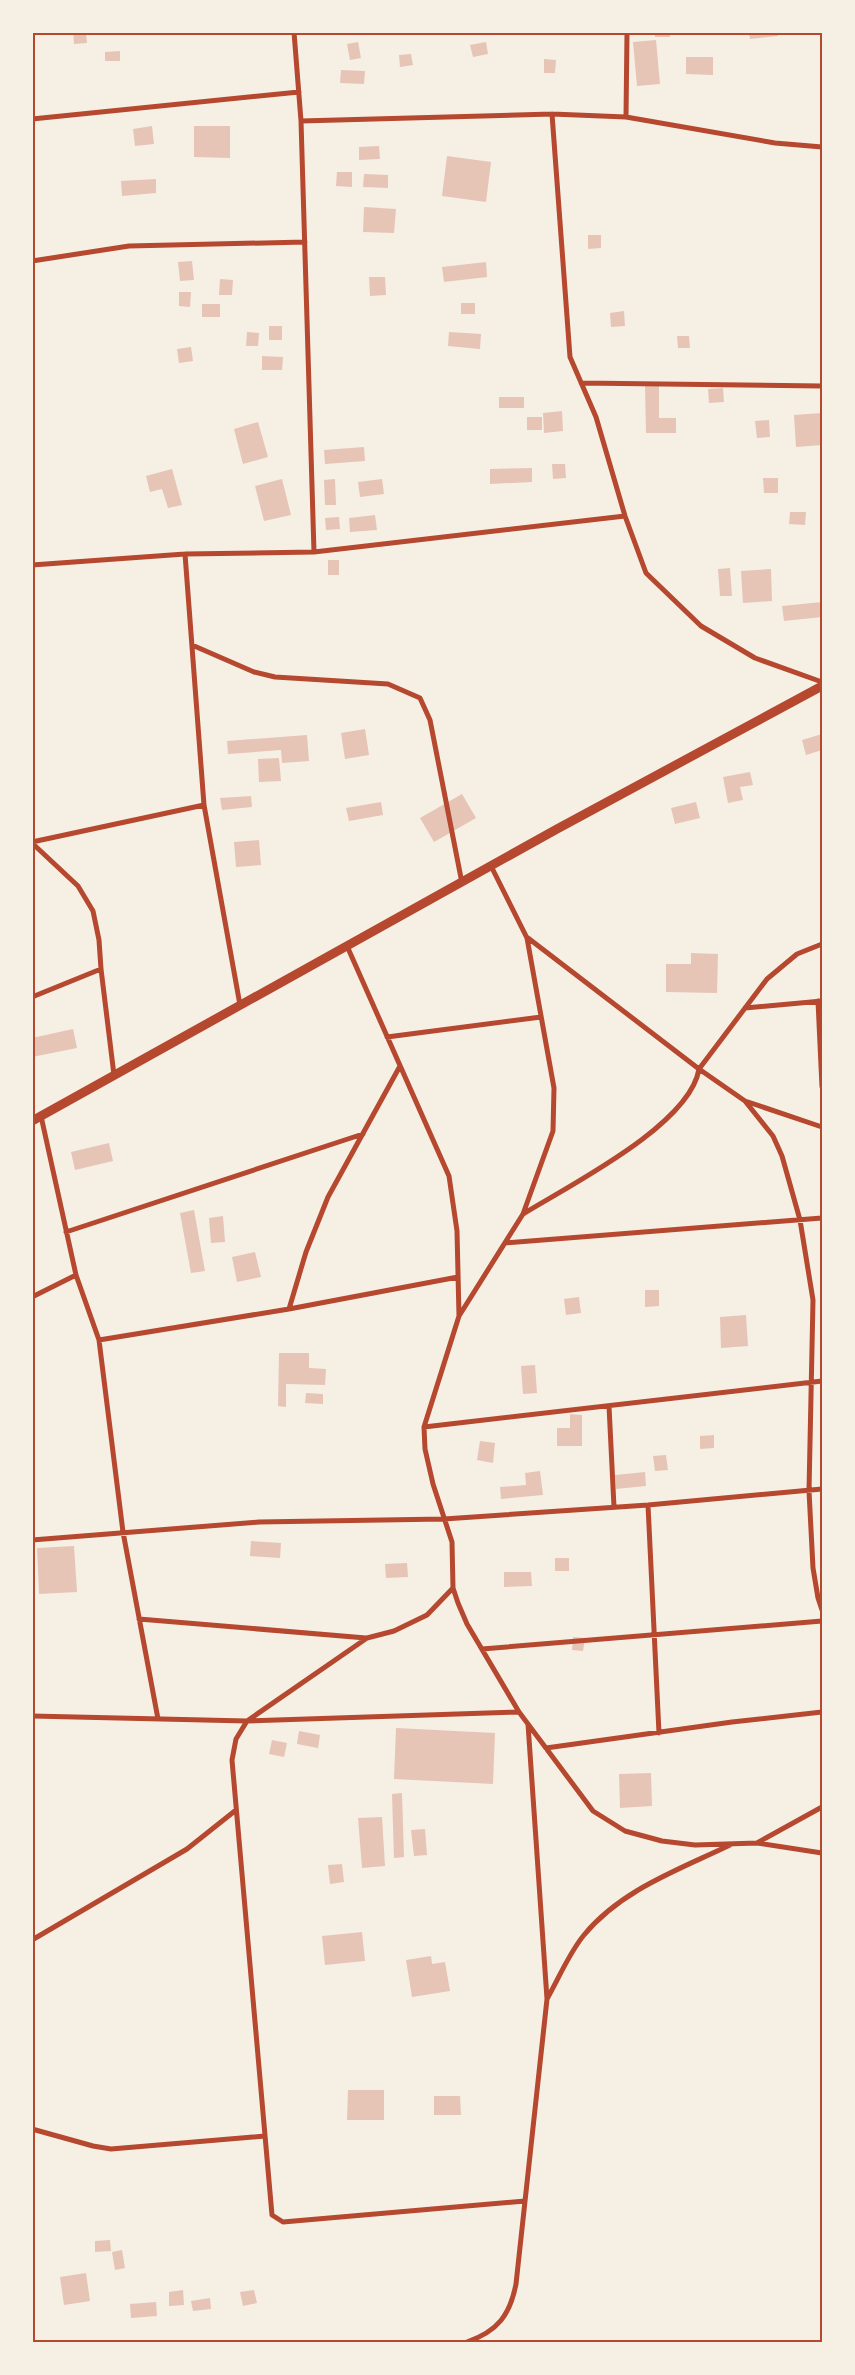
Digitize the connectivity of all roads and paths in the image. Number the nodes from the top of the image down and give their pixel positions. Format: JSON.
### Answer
{"nodes":[{"id":1,"x":294,"y":32,"type":"edge"},
{"id":2,"x":627,"y":32,"type":"edge"},
{"id":3,"x":299,"y":92,"type":"junction"},
{"id":4,"x":552,"y":114,"type":"junction"},
{"id":5,"x":626,"y":117,"type":"junction"},
{"id":6,"x":32,"y":119,"type":"edge"},
{"id":7,"x":301,"y":121,"type":"junction"},
{"id":8,"x":822,"y":147,"type":"edge"},
{"id":9,"x":305,"y":242,"type":"junction"},
{"id":10,"x":32,"y":261,"type":"edge"},
{"id":11,"x":581,"y":383,"type":"junction"},
{"id":12,"x":822,"y":386,"type":"edge"},
{"id":13,"x":625,"y":516,"type":"junction"},
{"id":14,"x":314,"y":552,"type":"junction"},
{"id":15,"x":185,"y":554,"type":"junction"},
{"id":16,"x":32,"y":565,"type":"edge"},
{"id":17,"x":192,"y":645,"type":"junction"},
{"id":18,"x":822,"y":682,"type":"edge"},
{"id":19,"x":822,"y":686,"type":"edge"},
{"id":20,"x":204,"y":805,"type":"junction"},
{"id":21,"x":32,"y":843,"type":"edge"},
{"id":22,"x":491,"y":866,"type":"junction"},
{"id":23,"x":462,"y":883,"type":"junction"},
{"id":24,"x":527,"y":938,"type":"junction"},
{"id":25,"x":822,"y":944,"type":"edge"},
{"id":26,"x":347,"y":946,"type":"junction"},
{"id":27,"x":101,"y":969,"type":"junction"},
{"id":28,"x":32,"y":997,"type":"edge"},
{"id":29,"x":820,"y":1001,"type":"edge"},
{"id":30,"x":240,"y":1005,"type":"junction"},
{"id":31,"x":745,"y":1008,"type":"junction"},
{"id":32,"x":541,"y":1017,"type":"junction"},
{"id":33,"x":387,"y":1036,"type":"junction"},
{"id":34,"x":400,"y":1066,"type":"junction"},
{"id":35,"x":699,"y":1069,"type":"junction"},
{"id":36,"x":114,"y":1076,"type":"junction"},
{"id":37,"x":822,"y":1087,"type":"edge"},
{"id":38,"x":745,"y":1101,"type":"junction"},
{"id":39,"x":36,"y":1119,"type":"edge"},
{"id":40,"x":822,"y":1127,"type":"edge"},
{"id":41,"x":363,"y":1134,"type":"junction"},
{"id":42,"x":523,"y":1214,"type":"junction"},
{"id":43,"x":822,"y":1218,"type":"edge"},
{"id":44,"x":800,"y":1220,"type":"junction"},
{"id":45,"x":66,"y":1232,"type":"junction"},
{"id":46,"x":505,"y":1243,"type":"junction"},
{"id":47,"x":76,"y":1275,"type":"junction"},
{"id":48,"x":458,"y":1277,"type":"junction"},
{"id":49,"x":32,"y":1297,"type":"edge"},
{"id":50,"x":289,"y":1309,"type":"junction"},
{"id":51,"x":459,"y":1316,"type":"junction"},
{"id":52,"x":99,"y":1340,"type":"junction"},
{"id":53,"x":822,"y":1381,"type":"edge"},
{"id":54,"x":813,"y":1382,"type":"junction"},
{"id":55,"x":609,"y":1406,"type":"junction"},
{"id":56,"x":424,"y":1427,"type":"junction"},
{"id":57,"x":822,"y":1490,"type":"edge"},
{"id":58,"x":809,"y":1491,"type":"junction"},
{"id":59,"x":648,"y":1505,"type":"junction"},
{"id":60,"x":614,"y":1507,"type":"junction"},
{"id":61,"x":444,"y":1519,"type":"junction"},
{"id":62,"x":123,"y":1532,"type":"junction"},
{"id":63,"x":32,"y":1540,"type":"edge"},
{"id":64,"x":453,"y":1588,"type":"junction"},
{"id":65,"x":822,"y":1610,"type":"edge"},
{"id":66,"x":139,"y":1619,"type":"junction"},
{"id":67,"x":822,"y":1621,"type":"edge"},
{"id":68,"x":656,"y":1635,"type":"junction"},
{"id":69,"x":367,"y":1638,"type":"junction"},
{"id":70,"x":482,"y":1649,"type":"junction"},
{"id":71,"x":519,"y":1712,"type":"junction"},
{"id":72,"x":822,"y":1712,"type":"edge"},
{"id":73,"x":32,"y":1716,"type":"edge"},
{"id":74,"x":158,"y":1719,"type":"junction"},
{"id":75,"x":247,"y":1720,"type":"junction"},
{"id":76,"x":528,"y":1724,"type":"junction"},
{"id":77,"x":659,"y":1733,"type":"junction"},
{"id":78,"x":546,"y":1748,"type":"junction"},
{"id":79,"x":822,"y":1807,"type":"edge"},
{"id":80,"x":236,"y":1810,"type":"junction"},
{"id":81,"x":757,"y":1842,"type":"junction"},
{"id":82,"x":732,"y":1844,"type":"junction"},
{"id":83,"x":822,"y":1853,"type":"edge"},
{"id":84,"x":32,"y":1940,"type":"edge"},
{"id":85,"x":547,"y":1999,"type":"junction"},
{"id":86,"x":32,"y":2129,"type":"edge"},
{"id":87,"x":265,"y":2136,"type":"junction"},
{"id":88,"x":525,"y":2201,"type":"junction"},
{"id":89,"x":467,"y":2342,"type":"edge"}],
"edges":[{"from":1,"to":3,"type":"street"},
{"from":2,"to":5,"type":"street"},
{"from":3,"to":6,"type":"street"},
{"from":3,"to":7,"type":"street"},
{"from":4,"to":5,"type":"street"},
{"from":4,"to":7,"type":"street"},
{"from":4,"to":11,"type":"street"},
{"from":5,"to":8,"type":"street"},
{"from":7,"to":9,"type":"street"},
{"from":9,"to":10,"type":"street"},
{"from":9,"to":14,"type":"street"},
{"from":11,"to":12,"type":"street"},
{"from":11,"to":13,"type":"street"},
{"from":13,"to":14,"type":"street"},
{"from":13,"to":18,"type":"street"},
{"from":14,"to":15,"type":"street"},
{"from":15,"to":16,"type":"street"},
{"from":15,"to":17,"type":"street"},
{"from":17,"to":20,"type":"street"},
{"from":17,"to":23,"type":"street"},
{"from":19,"to":22,"type":"street"},
{"from":20,"to":21,"type":"street"},
{"from":20,"to":30,"type":"street"},
{"from":21,"to":27,"type":"street"},
{"from":22,"to":23,"type":"street"},
{"from":22,"to":24,"type":"street"},
{"from":23,"to":26,"type":"street"},
{"from":24,"to":32,"type":"street"},
{"from":24,"to":35,"type":"street"},
{"from":25,"to":31,"type":"street"},
{"from":26,"to":30,"type":"street"},
{"from":26,"to":33,"type":"street"},
{"from":27,"to":28,"type":"street"},
{"from":27,"to":36,"type":"street"},
{"from":29,"to":31,"type":"street"},
{"from":29,"to":37,"type":"street"},
{"from":30,"to":36,"type":"street"},
{"from":31,"to":35,"type":"street"},
{"from":32,"to":33,"type":"street"},
{"from":32,"to":42,"type":"street"},
{"from":33,"to":34,"type":"street"},
{"from":34,"to":41,"type":"street"},
{"from":34,"to":48,"type":"street"},
{"from":35,"to":38,"type":"street"},
{"from":35,"to":42,"type":"street"},
{"from":36,"to":39,"type":"street"},
{"from":38,"to":40,"type":"street"},
{"from":38,"to":44,"type":"street"},
{"from":39,"to":45,"type":"street"},
{"from":41,"to":45,"type":"street"},
{"from":41,"to":50,"type":"street"},
{"from":42,"to":46,"type":"street"},
{"from":43,"to":44,"type":"street"},
{"from":44,"to":46,"type":"street"},
{"from":44,"to":54,"type":"street"},
{"from":45,"to":47,"type":"street"},
{"from":46,"to":51,"type":"street"},
{"from":47,"to":49,"type":"street"},
{"from":47,"to":52,"type":"street"},
{"from":48,"to":50,"type":"street"},
{"from":48,"to":51,"type":"street"},
{"from":50,"to":52,"type":"street"},
{"from":51,"to":56,"type":"street"},
{"from":52,"to":62,"type":"street"},
{"from":53,"to":54,"type":"street"},
{"from":54,"to":55,"type":"street"},
{"from":54,"to":58,"type":"street"},
{"from":55,"to":56,"type":"street"},
{"from":55,"to":60,"type":"street"},
{"from":56,"to":61,"type":"street"},
{"from":57,"to":58,"type":"street"},
{"from":58,"to":59,"type":"street"},
{"from":58,"to":65,"type":"street"},
{"from":59,"to":60,"type":"street"},
{"from":59,"to":68,"type":"street"},
{"from":60,"to":61,"type":"street"},
{"from":61,"to":62,"type":"street"},
{"from":61,"to":64,"type":"street"},
{"from":62,"to":63,"type":"street"},
{"from":62,"to":66,"type":"street"},
{"from":64,"to":69,"type":"street"},
{"from":64,"to":70,"type":"street"},
{"from":66,"to":69,"type":"street"},
{"from":66,"to":74,"type":"street"},
{"from":67,"to":68,"type":"street"},
{"from":68,"to":70,"type":"street"},
{"from":68,"to":77,"type":"street"},
{"from":69,"to":75,"type":"street"},
{"from":70,"to":71,"type":"street"},
{"from":71,"to":75,"type":"street"},
{"from":71,"to":76,"type":"street"},
{"from":72,"to":77,"type":"street"},
{"from":73,"to":74,"type":"street"},
{"from":74,"to":75,"type":"street"},
{"from":75,"to":80,"type":"street"},
{"from":76,"to":78,"type":"street"},
{"from":76,"to":85,"type":"street"},
{"from":77,"to":78,"type":"street"},
{"from":78,"to":82,"type":"street"},
{"from":79,"to":81,"type":"street"},
{"from":80,"to":84,"type":"street"},
{"from":80,"to":87,"type":"street"},
{"from":81,"to":82,"type":"street"},
{"from":81,"to":83,"type":"street"},
{"from":82,"to":85,"type":"street"},
{"from":85,"to":88,"type":"street"},
{"from":86,"to":87,"type":"street"},
{"from":87,"to":88,"type":"street"},
{"from":88,"to":89,"type":"street"}]}
